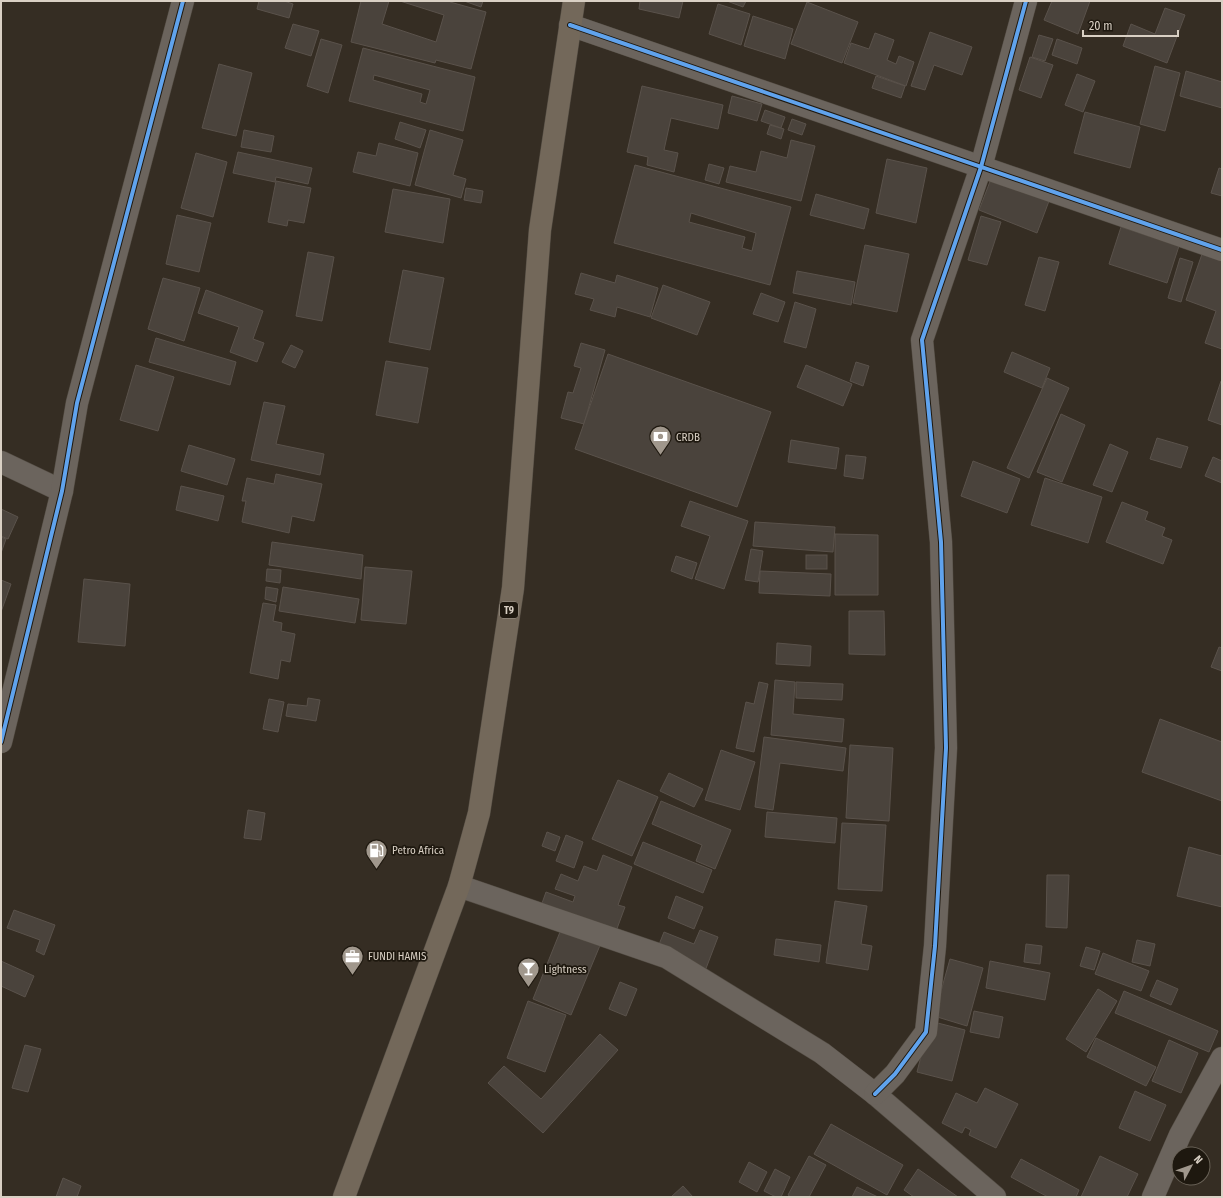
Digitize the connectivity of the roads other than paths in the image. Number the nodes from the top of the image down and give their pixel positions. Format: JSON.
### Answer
{"nodes":[{"id":1,"x":183,"y":1,"type":"edge"},
{"id":2,"x":574,"y":1,"type":"edge"},
{"id":3,"x":1026,"y":1,"type":"edge"},
{"id":4,"x":570,"y":25,"type":"junction"},
{"id":5,"x":981,"y":167,"type":"junction"},
{"id":6,"x":1222,"y":250,"type":"edge"},
{"id":7,"x":1,"y":462,"type":"edge"},
{"id":8,"x":62,"y":491,"type":"junction"},
{"id":9,"x":1,"y":742,"type":"edge"},
{"id":10,"x":460,"y":886,"type":"junction"},
{"id":11,"x":1222,"y":1058,"type":"edge"},
{"id":12,"x":875,"y":1094,"type":"junction"},
{"id":13,"x":344,"y":1197,"type":"edge"},
{"id":14,"x":995,"y":1197,"type":"edge"},
{"id":15,"x":1153,"y":1197,"type":"edge"}],
"edges":[{"from":1,"to":8,"type":"street"},
{"from":2,"to":4,"type":"highway","number":"T9"},
{"from":3,"to":5,"type":"street"},
{"from":4,"to":5,"type":"street"},
{"from":4,"to":10,"type":"highway","number":"T9"},
{"from":5,"to":6,"type":"street"},
{"from":5,"to":12,"type":"street"},
{"from":7,"to":8,"type":"street"},
{"from":8,"to":9,"type":"street"},
{"from":10,"to":12,"type":"street"},
{"from":10,"to":13,"type":"highway","number":"T9"},
{"from":11,"to":15,"type":"street"},
{"from":12,"to":14,"type":"street"}]}
